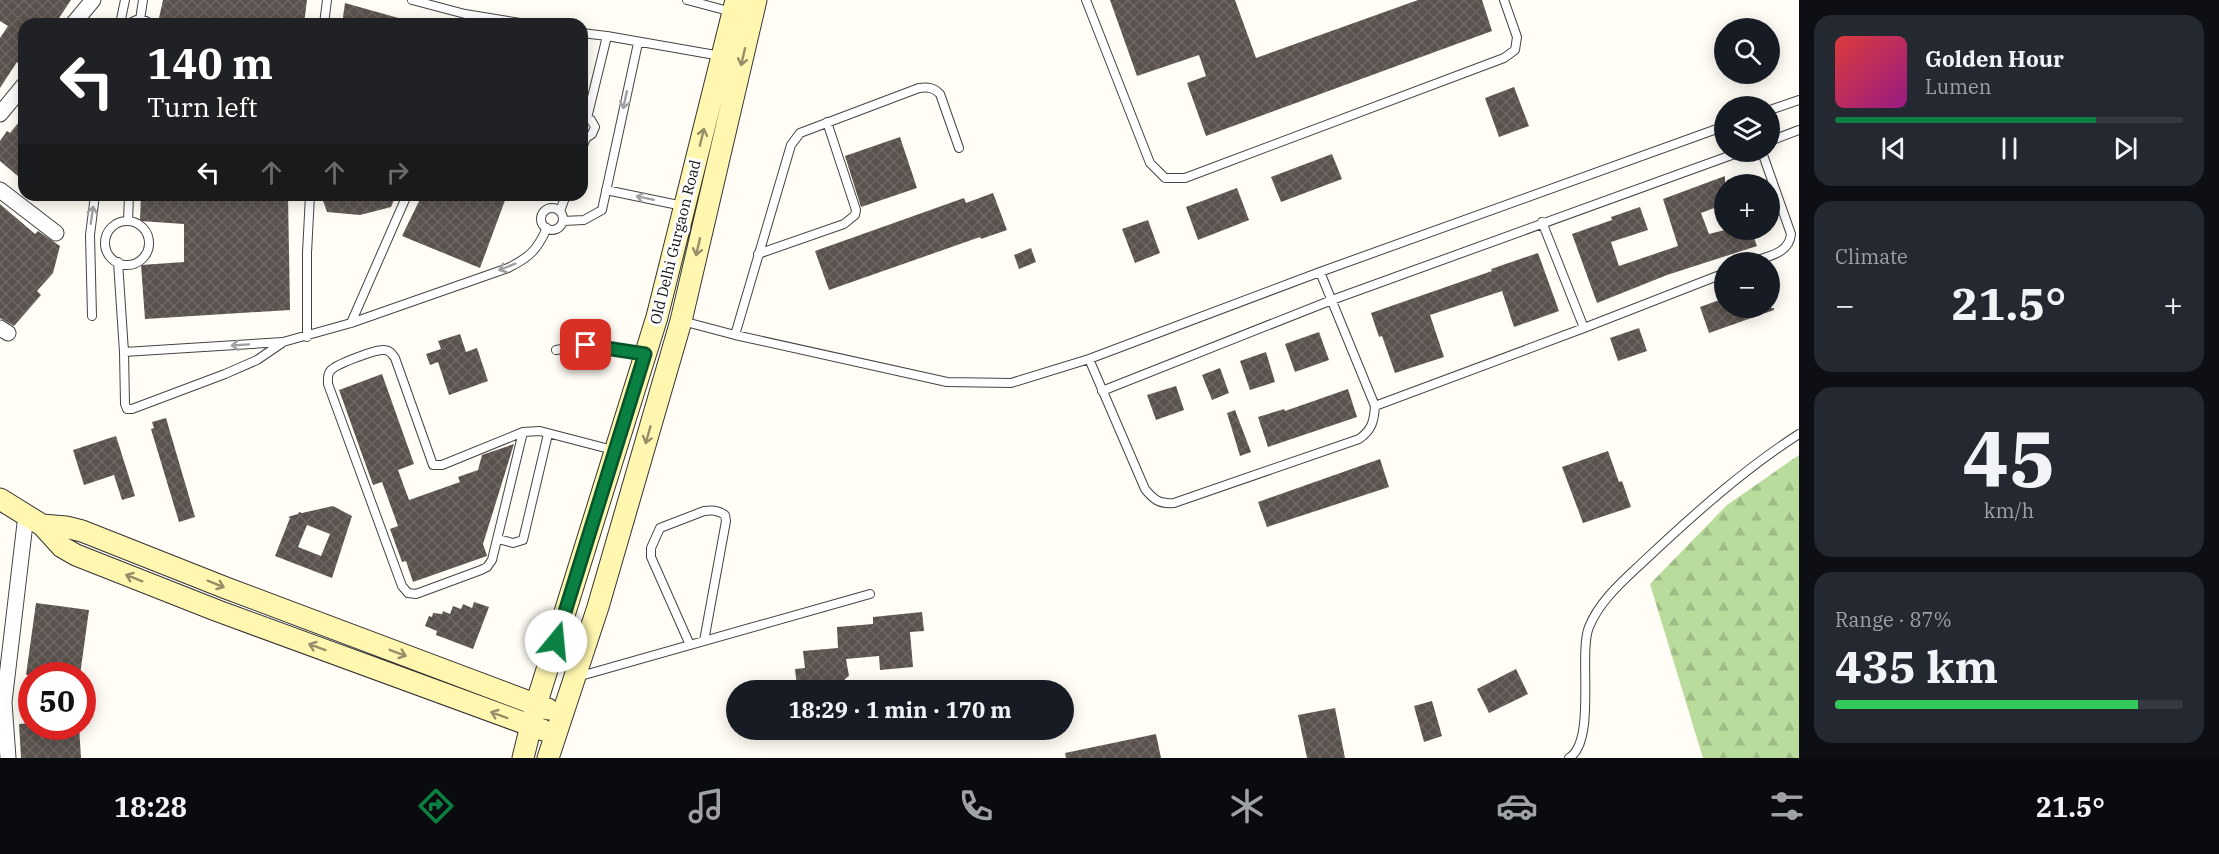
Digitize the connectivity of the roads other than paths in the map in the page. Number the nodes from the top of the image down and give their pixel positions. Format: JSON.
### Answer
{"nodes":[{"id":1,"x":93,"y":0,"type":"edge"},
{"id":2,"x":124,"y":0,"type":"edge"},
{"id":3,"x":143,"y":0,"type":"edge"},
{"id":4,"x":327,"y":0,"type":"edge"},
{"id":5,"x":687,"y":0,"type":"edge"},
{"id":6,"x":756,"y":0,"type":"edge"},
{"id":7,"x":1086,"y":0,"type":"edge"},
{"id":8,"x":1504,"y":0,"type":"edge"},
{"id":9,"x":418,"y":1,"type":"edge"},
{"id":10,"x":734,"y":6,"type":"edge"},
{"id":11,"x":465,"y":14,"type":"junction"},
{"id":12,"x":78,"y":18,"type":"edge"},
{"id":13,"x":121,"y":18,"type":"edge"},
{"id":14,"x":140,"y":18,"type":"edge"},
{"id":15,"x":325,"y":18,"type":"edge"},
{"id":16,"x":464,"y":18,"type":"edge"},
{"id":17,"x":489,"y":18,"type":"edge"},
{"id":18,"x":588,"y":34,"type":"edge"},
{"id":19,"x":607,"y":36,"type":"junction"},
{"id":20,"x":638,"y":43,"type":"junction"},
{"id":21,"x":722,"y":56,"type":"junction"},
{"id":22,"x":18,"y":92,"type":"edge"},
{"id":23,"x":1799,"y":100,"type":"edge"},
{"id":24,"x":588,"y":104,"type":"edge"},
{"id":25,"x":1780,"y":107,"type":"edge"},
{"id":26,"x":0,"y":114,"type":"edge"},
{"id":27,"x":588,"y":119,"type":"edge"},
{"id":28,"x":827,"y":122,"type":"junction"},
{"id":29,"x":1714,"y":130,"type":"edge"},
{"id":30,"x":1799,"y":130,"type":"edge"},
{"id":31,"x":588,"y":136,"type":"edge"},
{"id":32,"x":1780,"y":137,"type":"edge"},
{"id":33,"x":959,"y":148,"type":"dead end"},
{"id":34,"x":1714,"y":161,"type":"edge"},
{"id":35,"x":1766,"y":162,"type":"edge"},
{"id":36,"x":0,"y":190,"type":"edge"},
{"id":37,"x":606,"y":190,"type":"junction"},
{"id":38,"x":94,"y":201,"type":"edge"},
{"id":39,"x":129,"y":201,"type":"edge"},
{"id":40,"x":310,"y":201,"type":"edge"},
{"id":41,"x":404,"y":201,"type":"edge"},
{"id":42,"x":564,"y":201,"type":"edge"},
{"id":43,"x":685,"y":206,"type":"junction"},
{"id":44,"x":560,"y":211,"type":"junction"},
{"id":45,"x":128,"y":221,"type":"junction"},
{"id":46,"x":563,"y":221,"type":"junction"},
{"id":47,"x":1542,"y":222,"type":"junction"},
{"id":48,"x":547,"y":228,"type":"junction"},
{"id":49,"x":56,"y":233,"type":"dead end"},
{"id":50,"x":90,"y":235,"type":"junction"},
{"id":51,"x":106,"y":236,"type":"junction"},
{"id":52,"x":1779,"y":252,"type":"edge"},
{"id":53,"x":759,"y":254,"type":"junction"},
{"id":54,"x":118,"y":262,"type":"junction"},
{"id":55,"x":1320,"y":272,"type":"junction"},
{"id":56,"x":1714,"y":277,"type":"edge"},
{"id":57,"x":1332,"y":300,"type":"junction"},
{"id":58,"x":92,"y":316,"type":"dead end"},
{"id":59,"x":681,"y":321,"type":"junction"},
{"id":60,"x":351,"y":323,"type":"junction"},
{"id":61,"x":1584,"y":328,"type":"junction"},
{"id":62,"x":735,"y":335,"type":"junction"},
{"id":63,"x":307,"y":337,"type":"junction"},
{"id":64,"x":283,"y":342,"type":"junction"},
{"id":65,"x":556,"y":350,"type":"dead end"},
{"id":66,"x":124,"y":352,"type":"junction"},
{"id":67,"x":645,"y":354,"type":"junction"},
{"id":68,"x":1089,"y":358,"type":"junction"},
{"id":69,"x":1102,"y":391,"type":"junction"},
{"id":70,"x":1375,"y":406,"type":"junction"},
{"id":71,"x":523,"y":432,"type":"junction"},
{"id":72,"x":548,"y":434,"type":"junction"},
{"id":73,"x":1799,"y":434,"type":"edge"},
{"id":74,"x":615,"y":451,"type":"junction"},
{"id":75,"x":0,"y":499,"type":"edge"},
{"id":76,"x":34,"y":520,"type":"junction"},
{"id":77,"x":498,"y":539,"type":"junction"},
{"id":78,"x":870,"y":594,"type":"dead end"},
{"id":79,"x":704,"y":641,"type":"junction"},
{"id":80,"x":690,"y":645,"type":"junction"},
{"id":81,"x":573,"y":678,"type":"junction"},
{"id":82,"x":536,"y":705,"type":"junction"},
{"id":83,"x":558,"y":724,"type":"junction"},
{"id":84,"x":530,"y":726,"type":"junction"},
{"id":85,"x":8,"y":758,"type":"edge"},
{"id":86,"x":523,"y":758,"type":"edge"},
{"id":87,"x":548,"y":758,"type":"edge"},
{"id":88,"x":1569,"y":758,"type":"edge"}],
"edges":[{"from":1,"to":12,"type":"street"},
{"from":2,"to":13,"type":"lane"},
{"from":3,"to":14,"type":"lane"},
{"from":4,"to":15,"type":"lane"},
{"from":5,"to":10,"type":"lane"},
{"from":6,"to":59,"type":"main road","name":"Old Delhi Gurgaon Road","one_way":true},
{"from":7,"to":8,"type":"lane"},
{"from":9,"to":11,"type":"lane"},
{"from":10,"to":21,"type":"main road","name":"Old Delhi Gurgaon Road"},
{"from":11,"to":16,"type":"lane"},
{"from":11,"to":17,"type":"lane"},
{"from":18,"to":19,"type":"lane"},
{"from":19,"to":20,"type":"lane"},
{"from":19,"to":24,"type":"lane"},
{"from":20,"to":21,"type":"lane"},
{"from":20,"to":37,"type":"lane","one_way":true},
{"from":43,"to":21,"type":"main road","name":"Old Delhi Gurgaon Road","one_way":true},
{"from":22,"to":26,"type":"street"},
{"from":23,"to":25,"type":"lane"},
{"from":27,"to":31,"type":"lane"},
{"from":28,"to":33,"type":"lane"},
{"from":28,"to":53,"type":"lane"},
{"from":28,"to":53,"type":"lane"},
{"from":29,"to":55,"type":"lane"},
{"from":30,"to":32,"type":"lane"},
{"from":34,"to":47,"type":"lane"},
{"from":35,"to":52,"type":"lane"},
{"from":36,"to":49,"type":"street"},
{"from":43,"to":37,"type":"lane","one_way":true},
{"from":37,"to":46,"type":"lane"},
{"from":50,"to":38,"type":"lane","one_way":true},
{"from":39,"to":45,"type":"lane"},
{"from":40,"to":63,"type":"lane"},
{"from":41,"to":60,"type":"lane"},
{"from":42,"to":44,"type":"lane"},
{"from":43,"to":67,"type":"main road","name":"Old Delhi Gurgaon Road"},
{"from":44,"to":46,"type":"lane"},
{"from":44,"to":48,"type":"lane"},
{"from":45,"to":51,"type":"lane"},
{"from":45,"to":54,"type":"lane"},
{"from":46,"to":48,"type":"lane"},
{"from":47,"to":57,"type":"lane"},
{"from":47,"to":61,"type":"lane"},
{"from":48,"to":60,"type":"lane","one_way":true},
{"from":50,"to":51,"type":"lane"},
{"from":50,"to":58,"type":"lane"},
{"from":51,"to":54,"type":"lane"},
{"from":53,"to":62,"type":"lane"},
{"from":54,"to":66,"type":"lane"},
{"from":55,"to":57,"type":"lane"},
{"from":55,"to":68,"type":"lane"},
{"from":56,"to":61,"type":"lane"},
{"from":57,"to":69,"type":"lane"},
{"from":57,"to":70,"type":"lane"},
{"from":59,"to":62,"type":"lane"},
{"from":59,"to":81,"type":"main road","name":"Old Delhi Gurgaon Road","one_way":true},
{"from":60,"to":63,"type":"lane"},
{"from":61,"to":70,"type":"lane"},
{"from":62,"to":68,"type":"lane"},
{"from":63,"to":64,"type":"lane"},
{"from":64,"to":66,"type":"lane","one_way":true},
{"from":64,"to":66,"type":"lane"},
{"from":65,"to":67,"type":"lane"},
{"from":67,"to":74,"type":"main road","name":"Old Delhi Gurgaon Road"},
{"from":68,"to":69,"type":"lane"},
{"from":69,"to":70,"type":"lane"},
{"from":71,"to":72,"type":"lane"},
{"from":71,"to":77,"type":"lane"},
{"from":71,"to":77,"type":"lane"},
{"from":72,"to":74,"type":"lane"},
{"from":72,"to":77,"type":"lane"},
{"from":73,"to":88,"type":"lane"},
{"from":74,"to":82,"type":"main road","name":"Old Delhi Gurgaon Road"},
{"from":75,"to":76,"type":"main road"},
{"from":76,"to":82,"type":"main road","one_way":true},
{"from":84,"to":76,"type":"main road","one_way":true},
{"from":76,"to":85,"type":"street"},
{"from":78,"to":79,"type":"lane"},
{"from":79,"to":80,"type":"lane"},
{"from":79,"to":80,"type":"lane"},
{"from":80,"to":81,"type":"lane"},
{"from":81,"to":83,"type":"main road","name":"Old Delhi Gurgaon Road"},
{"from":82,"to":83,"type":"main road"},
{"from":82,"to":84,"type":"main road","name":"Old Delhi Gurgaon Road"},
{"from":83,"to":84,"type":"main road"},
{"from":83,"to":87,"type":"main road","name":"Old Delhi Gurgaon Road"},
{"from":84,"to":86,"type":"main road","name":"Old Delhi Gurgaon Road"}]}
